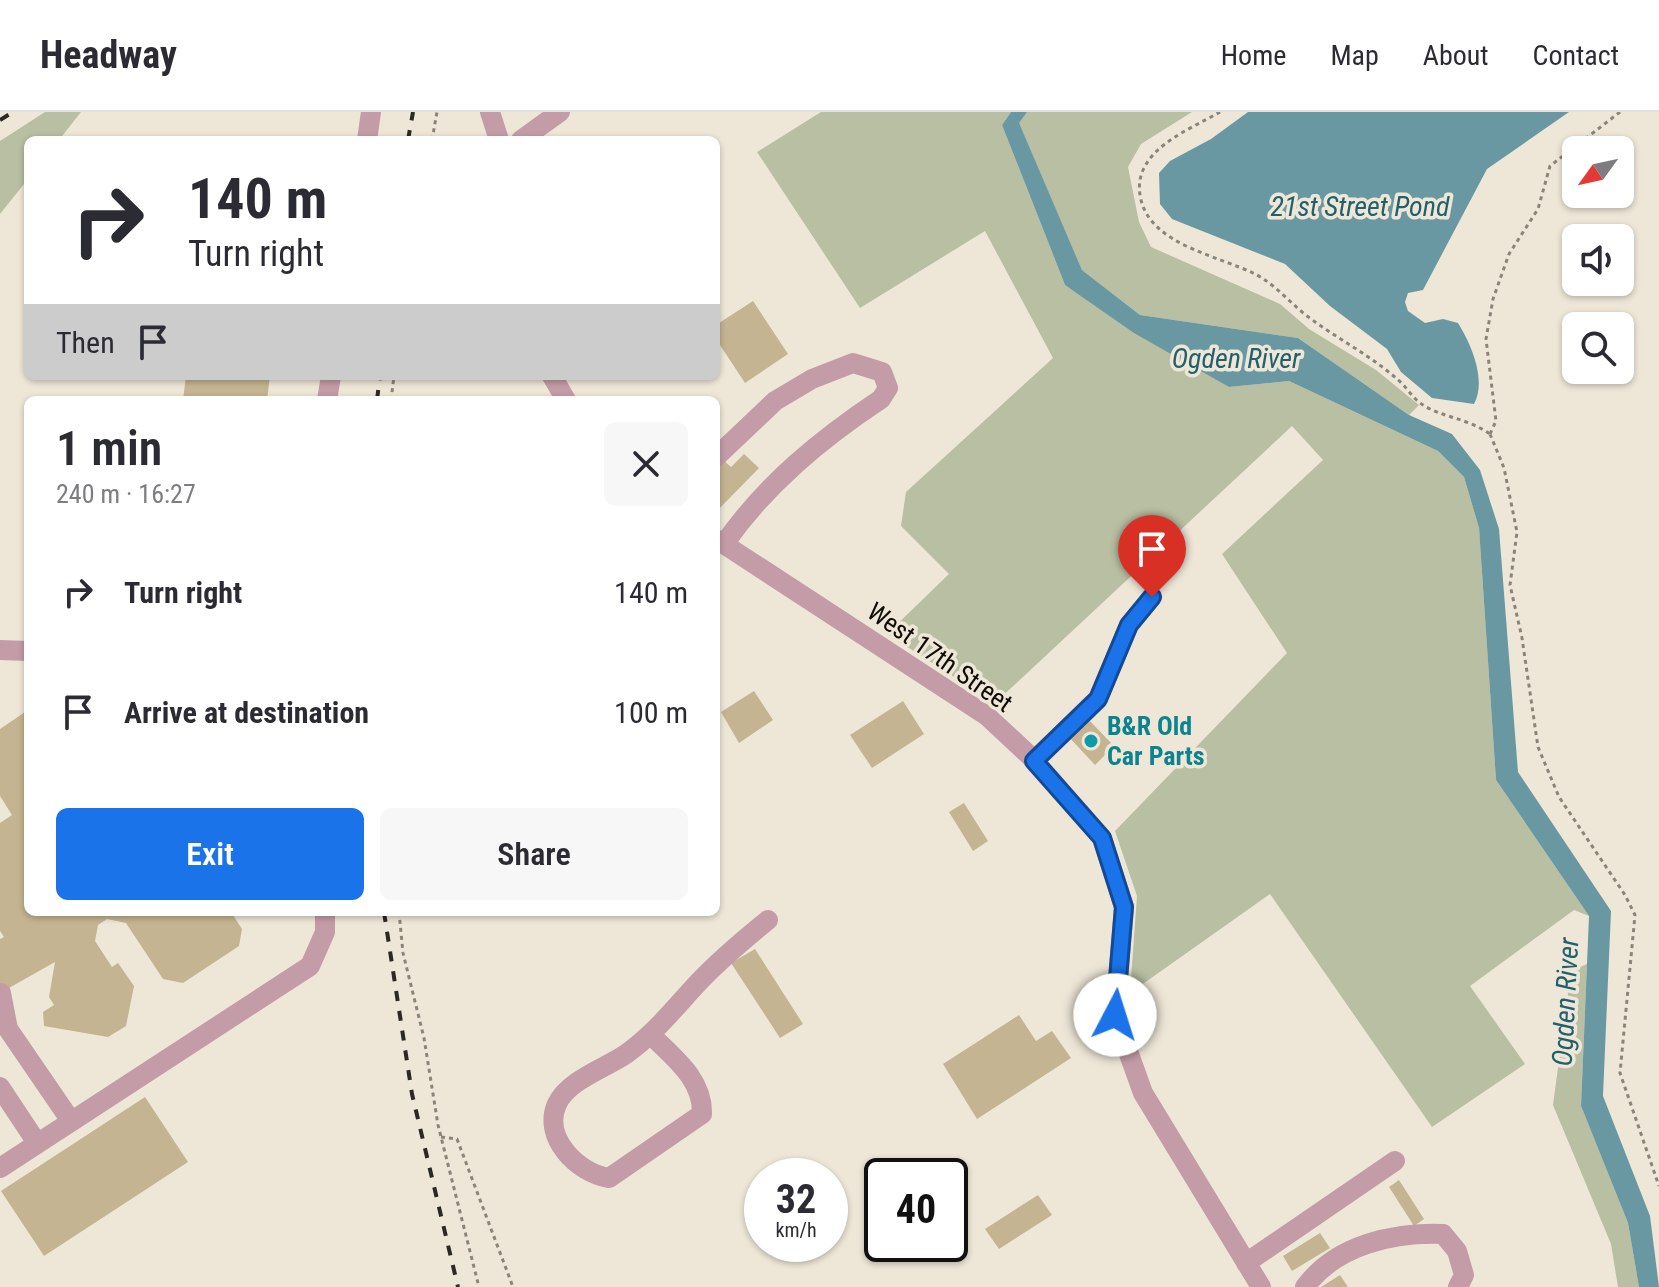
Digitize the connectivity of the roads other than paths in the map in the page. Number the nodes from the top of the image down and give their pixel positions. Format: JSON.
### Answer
{"nodes":[{"id":1,"x":371,"y":112,"type":"edge"},
{"id":2,"x":490,"y":112,"type":"edge"},
{"id":3,"x":562,"y":112,"type":"edge"},
{"id":4,"x":368,"y":136,"type":"edge"},
{"id":5,"x":498,"y":136,"type":"edge"},
{"id":6,"x":527,"y":136,"type":"edge"},
{"id":7,"x":720,"y":453,"type":"edge"},
{"id":8,"x":720,"y":541,"type":"edge"},
{"id":9,"x":1152,"y":597,"type":"dead end"},
{"id":10,"x":0,"y":650,"type":"edge"},
{"id":11,"x":24,"y":651,"type":"edge"},
{"id":12,"x":1034,"y":761,"type":"junction"},
{"id":13,"x":325,"y":916,"type":"edge"},
{"id":14,"x":768,"y":920,"type":"dead end"},
{"id":15,"x":1,"y":993,"type":"edge"},
{"id":16,"x":651,"y":1035,"type":"junction"},
{"id":17,"x":0,"y":1087,"type":"edge"},
{"id":18,"x":71,"y":1121,"type":"junction"},
{"id":19,"x":37,"y":1143,"type":"junction"},
{"id":20,"x":1395,"y":1161,"type":"dead end"},
{"id":21,"x":0,"y":1168,"type":"edge"},
{"id":22,"x":1246,"y":1263,"type":"junction"},
{"id":23,"x":1261,"y":1287,"type":"edge"},
{"id":24,"x":1305,"y":1287,"type":"edge"},
{"id":25,"x":1458,"y":1287,"type":"edge"}],
"edges":[{"from":1,"to":4,"type":"street"},
{"from":2,"to":5,"type":"street"},
{"from":3,"to":6,"type":"street"},
{"from":7,"to":8,"type":"street"},
{"from":8,"to":12,"type":"street","name":"West 17th Street"},
{"from":9,"to":12,"type":"street"},
{"from":10,"to":11,"type":"street"},
{"from":12,"to":22,"type":"street","name":"West 17th Street"},
{"from":13,"to":18,"type":"street"},
{"from":14,"to":16,"type":"street"},
{"from":15,"to":18,"type":"street"},
{"from":16,"to":16,"type":"street"},
{"from":17,"to":19,"type":"street"},
{"from":18,"to":19,"type":"street"},
{"from":19,"to":21,"type":"street"},
{"from":20,"to":22,"type":"street"},
{"from":22,"to":23,"type":"street","name":"West 17th Street"},
{"from":24,"to":25,"type":"street"}]}
